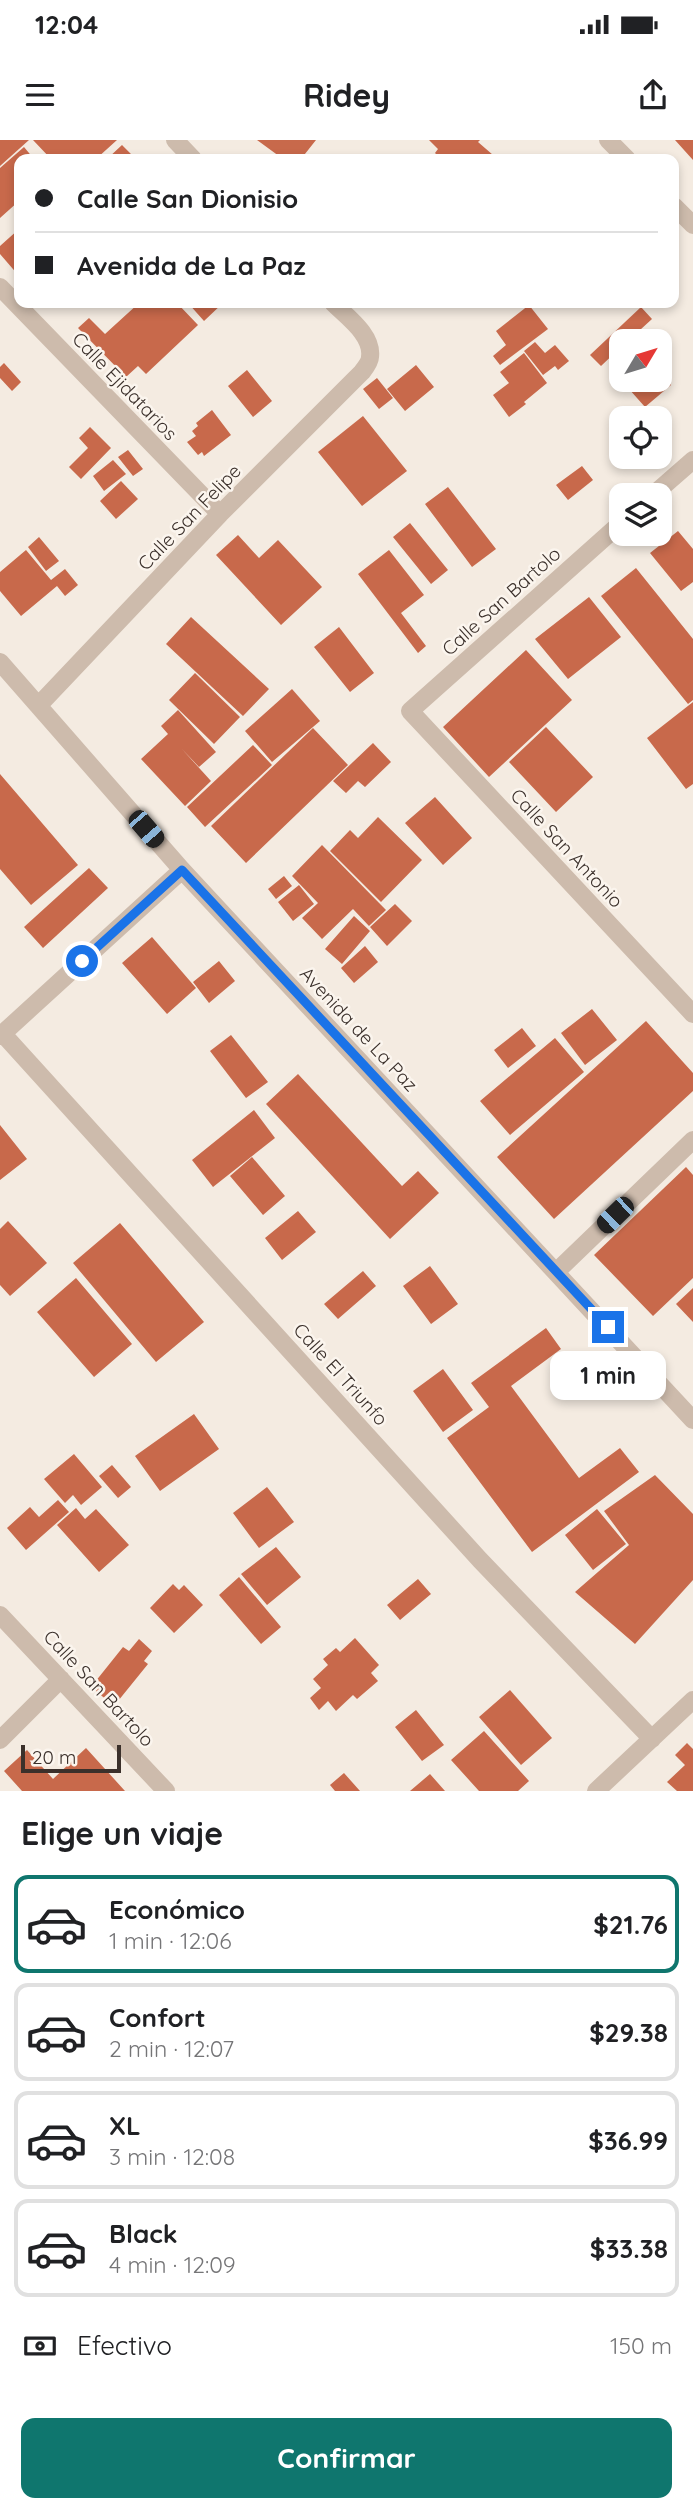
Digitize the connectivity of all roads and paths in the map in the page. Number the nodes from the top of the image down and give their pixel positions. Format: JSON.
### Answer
{"nodes":[{"id":1,"x":174,"y":140,"type":"edge"},
{"id":2,"x":608,"y":140,"type":"edge"},
{"id":3,"x":188,"y":154,"type":"edge"},
{"id":4,"x":622,"y":154,"type":"edge"},
{"id":5,"x":679,"y":211,"type":"edge"},
{"id":6,"x":693,"y":225,"type":"edge"},
{"id":7,"x":0,"y":287,"type":"edge"},
{"id":8,"x":14,"y":301,"type":"edge"},
{"id":9,"x":20,"y":308,"type":"edge"},
{"id":10,"x":338,"y":308,"type":"edge"},
{"id":11,"x":693,"y":460,"type":"edge"},
{"id":12,"x":667,"y":483,"type":"edge"},
{"id":13,"x":220,"y":514,"type":"junction"},
{"id":14,"x":609,"y":534,"type":"edge"},
{"id":15,"x":0,"y":662,"type":"edge"},
{"id":16,"x":39,"y":705,"type":"junction"},
{"id":17,"x":410,"y":711,"type":"joint"},
{"id":18,"x":182,"y":870,"type":"junction"},
{"id":19,"x":693,"y":1014,"type":"edge"},
{"id":20,"x":1,"y":1035,"type":"edge"},
{"id":21,"x":693,"y":1140,"type":"edge"},
{"id":22,"x":556,"y":1272,"type":"junction"},
{"id":23,"x":693,"y":1420,"type":"edge"},
{"id":24,"x":0,"y":1615,"type":"edge"},
{"id":25,"x":61,"y":1679,"type":"junction"},
{"id":26,"x":693,"y":1700,"type":"edge"},
{"id":27,"x":652,"y":1739,"type":"junction"},
{"id":28,"x":0,"y":1740,"type":"edge"},
{"id":29,"x":166,"y":1791,"type":"edge"},
{"id":30,"x":596,"y":1791,"type":"edge"}],
"edges":[{"from":1,"to":3,"type":"street"},
{"from":2,"to":4,"type":"street"},
{"from":5,"to":6,"type":"street"},
{"from":7,"to":8,"type":"street","name":"Calle Ejidatarios"},
{"from":9,"to":13,"type":"street","name":"Calle Ejidatarios"},
{"from":10,"to":13,"type":"street","name":"Calle San Felipe"},
{"from":11,"to":12,"type":"street"},
{"from":13,"to":16,"type":"street","name":"Calle San Felipe"},
{"from":14,"to":17,"type":"street","name":"Calle San Bartolo"},
{"from":15,"to":16,"type":"street","name":"Avenida de La Paz"},
{"from":16,"to":18,"type":"street","name":"Avenida de La Paz"},
{"from":17,"to":19,"type":"street","name":"Calle San Antonio"},
{"from":18,"to":20,"type":"street"},
{"from":18,"to":22,"type":"street","name":"Avenida de La Paz"},
{"from":20,"to":27,"type":"street","name":"Calle El Triunfo"},
{"from":21,"to":22,"type":"street"},
{"from":22,"to":23,"type":"street","name":"Avenida de La Paz"},
{"from":24,"to":25,"type":"street","name":"Calle San Bartolo"},
{"from":25,"to":28,"type":"street"},
{"from":25,"to":29,"type":"street","name":"Calle San Bartolo"},
{"from":26,"to":27,"type":"street"},
{"from":27,"to":30,"type":"street"}]}
